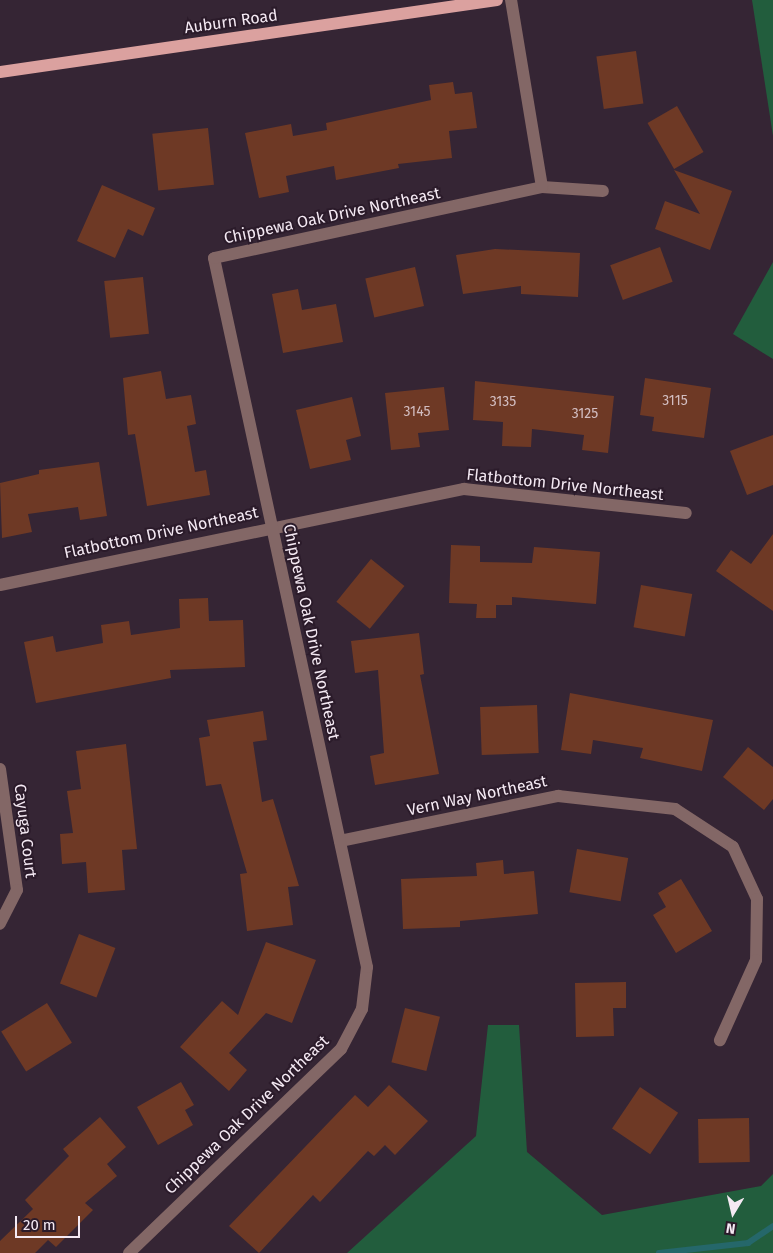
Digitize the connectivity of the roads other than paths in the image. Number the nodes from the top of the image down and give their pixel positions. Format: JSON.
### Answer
{"nodes":[{"id":1,"x":497,"y":0,"type":"edge"},
{"id":2,"x":511,"y":0,"type":"edge"},
{"id":3,"x":0,"y":72,"type":"edge"},
{"id":4,"x":542,"y":187,"type":"junction"},
{"id":5,"x":603,"y":191,"type":"dead end"},
{"id":6,"x":686,"y":514,"type":"dead end"},
{"id":7,"x":272,"y":526,"type":"junction"},
{"id":8,"x":0,"y":585,"type":"edge"},
{"id":9,"x":0,"y":769,"type":"edge"},
{"id":10,"x":340,"y":841,"type":"junction"},
{"id":11,"x":0,"y":924,"type":"edge"},
{"id":12,"x":720,"y":1040,"type":"dead end"},
{"id":13,"x":129,"y":1253,"type":"edge"}],
"edges":[{"from":1,"to":3,"type":"main road","name":"Auburn Road"},
{"from":2,"to":4,"type":"street"},
{"from":4,"to":5,"type":"street","name":"Chippewa Oak Drive Northeast"},
{"from":4,"to":7,"type":"street","name":"Chippewa Oak Drive Northeast"},
{"from":6,"to":7,"type":"street","name":"Flatbottom Drive Northeast"},
{"from":7,"to":8,"type":"street","name":"Flatbottom Drive Northeast"},
{"from":7,"to":10,"type":"street","name":"Chippewa Oak Drive Northeast"},
{"from":9,"to":11,"type":"street","name":"Cayuga Court"},
{"from":10,"to":12,"type":"street","name":"Vern Way Northeast"},
{"from":10,"to":13,"type":"street","name":"Chippewa Oak Drive Northeast"}]}
